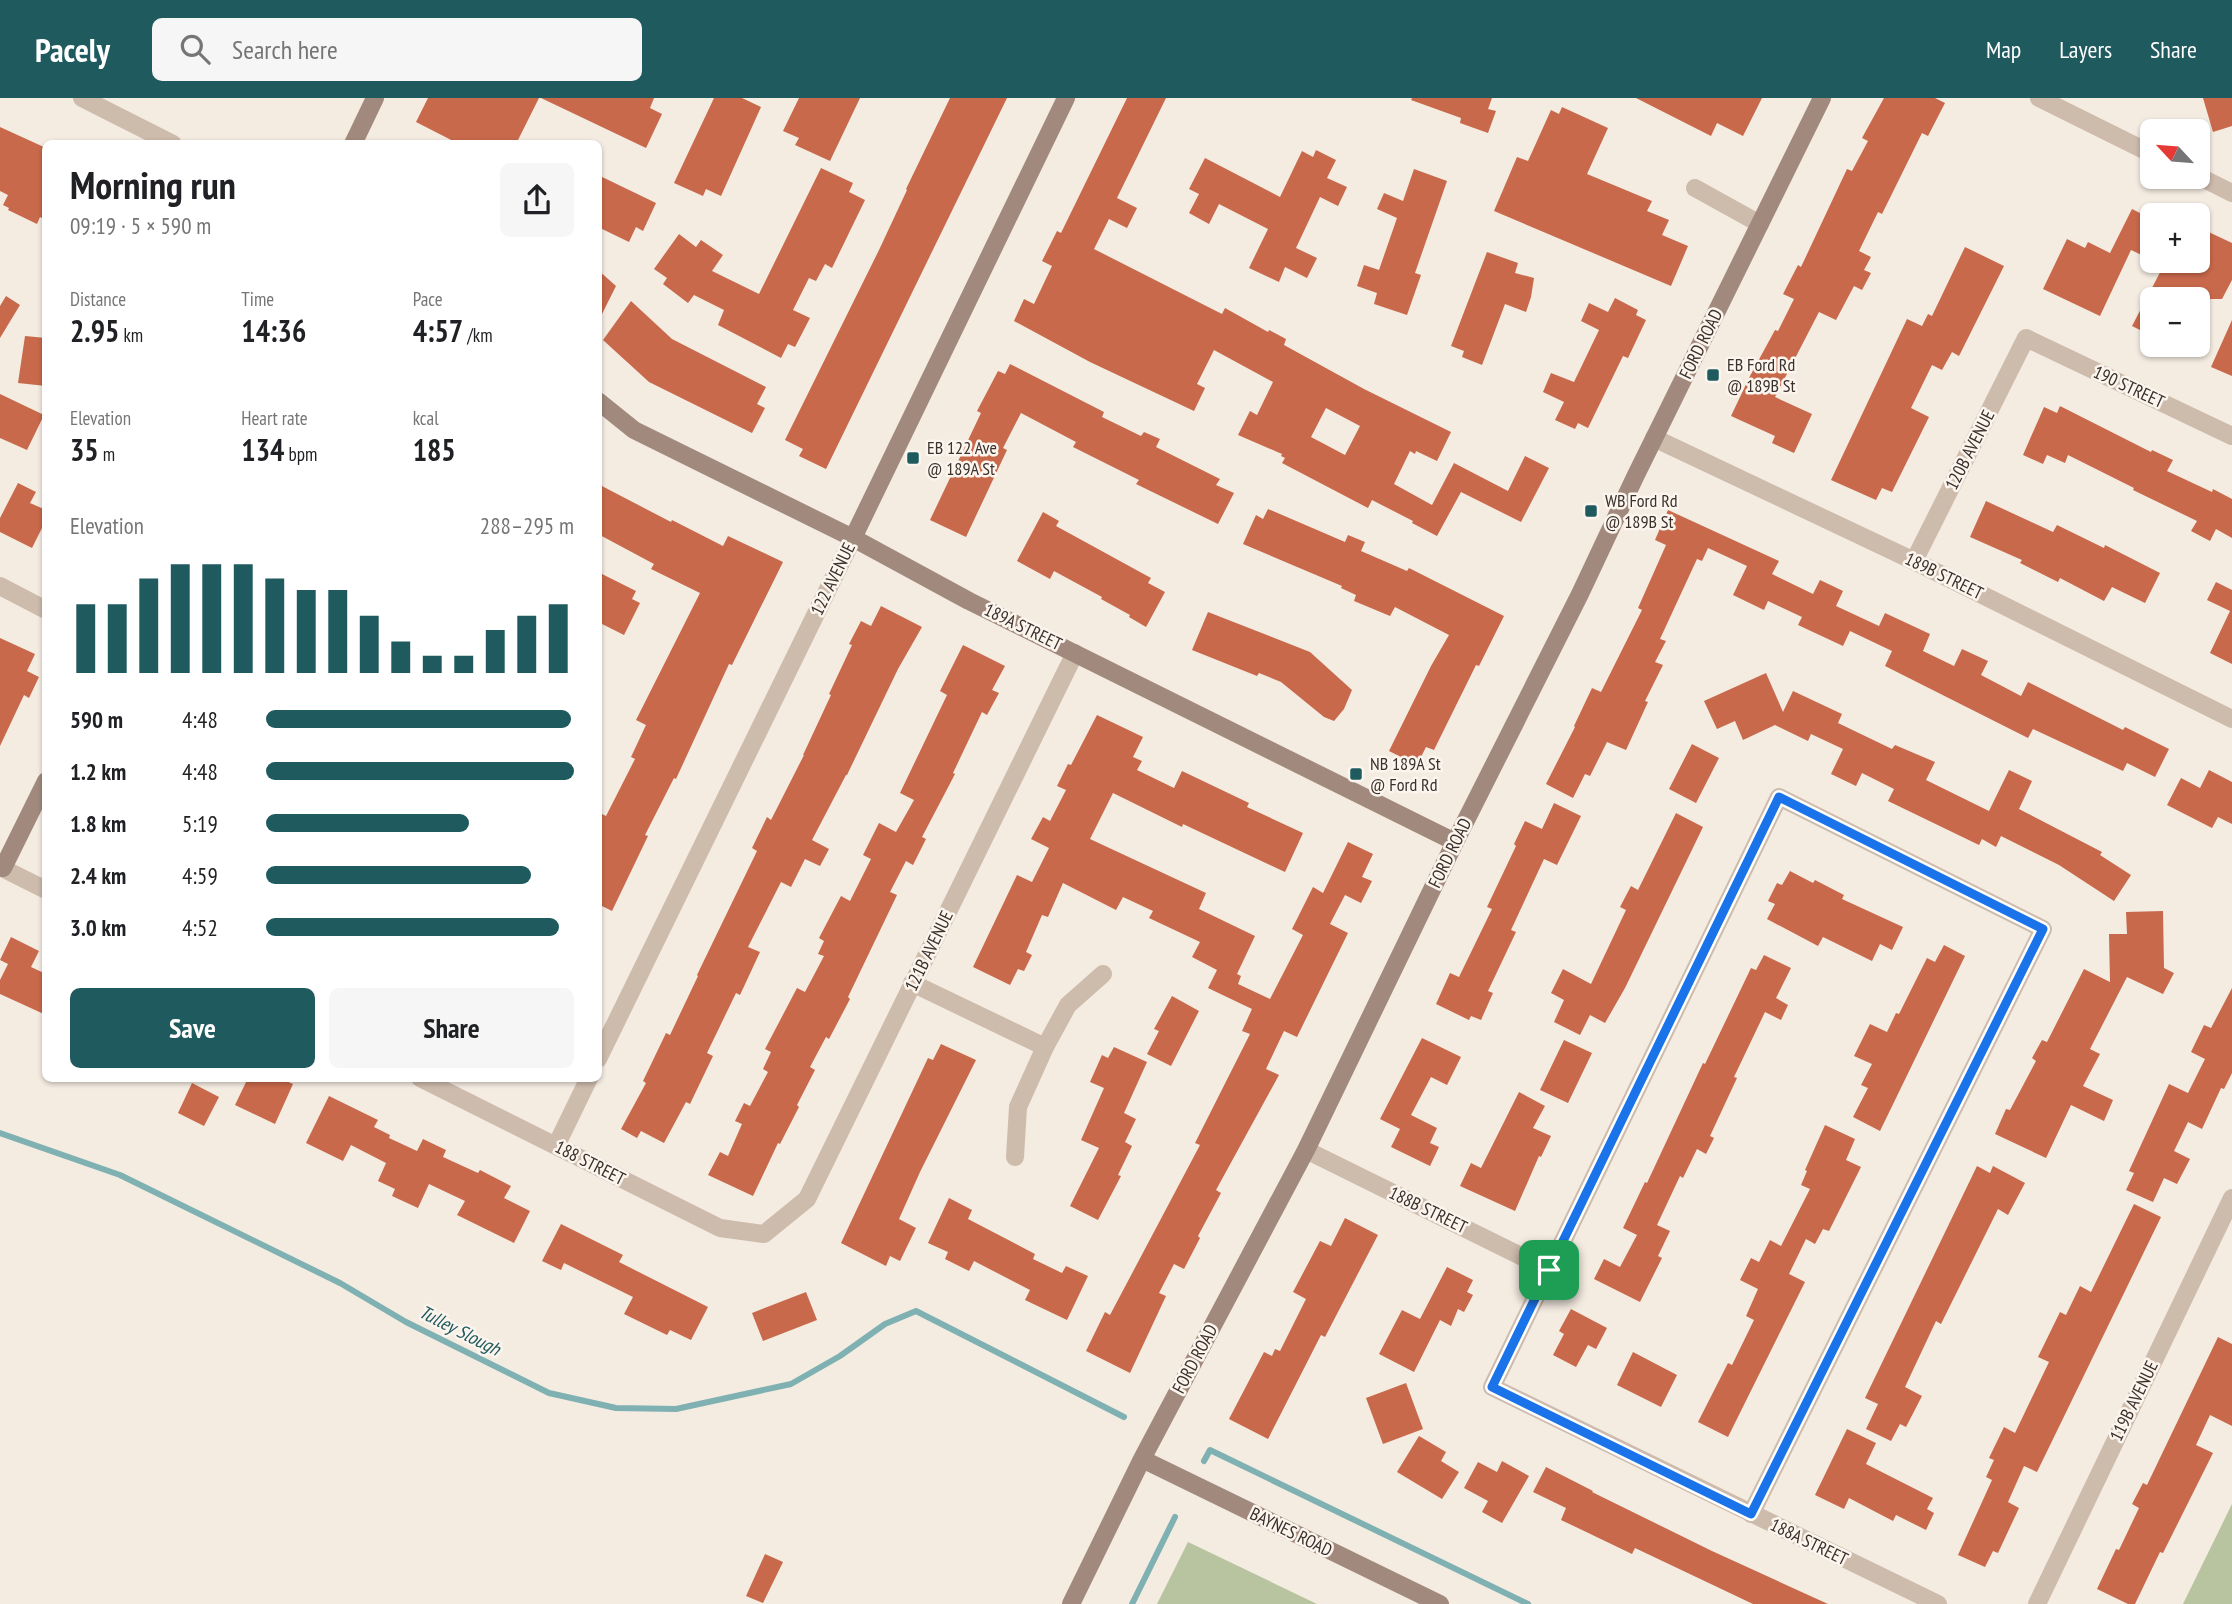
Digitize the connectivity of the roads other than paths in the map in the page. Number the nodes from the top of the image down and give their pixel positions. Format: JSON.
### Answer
{"nodes":[{"id":1,"x":82,"y":98,"type":"edge"},
{"id":2,"x":375,"y":98,"type":"edge"},
{"id":3,"x":1066,"y":98,"type":"edge"},
{"id":4,"x":1822,"y":98,"type":"edge"},
{"id":5,"x":2039,"y":98,"type":"edge"},
{"id":6,"x":165,"y":140,"type":"edge"},
{"id":7,"x":355,"y":140,"type":"edge"},
{"id":8,"x":2140,"y":148,"type":"edge"},
{"id":9,"x":2210,"y":182,"type":"edge"},
{"id":10,"x":1695,"y":188,"type":"dead end"},
{"id":11,"x":2232,"y":193,"type":"edge"},
{"id":12,"x":1760,"y":224,"type":"junction"},
{"id":13,"x":2026,"y":338,"type":"joint"},
{"id":14,"x":602,"y":404,"type":"edge"},
{"id":15,"x":2232,"y":436,"type":"edge"},
{"id":16,"x":1654,"y":438,"type":"junction"},
{"id":17,"x":853,"y":538,"type":"junction"},
{"id":18,"x":1913,"y":561,"type":"junction"},
{"id":19,"x":0,"y":586,"type":"edge"},
{"id":20,"x":42,"y":608,"type":"edge"},
{"id":21,"x":1075,"y":653,"type":"junction"},
{"id":22,"x":2232,"y":719,"type":"edge"},
{"id":23,"x":42,"y":789,"type":"edge"},
{"id":24,"x":1455,"y":842,"type":"junction"},
{"id":25,"x":2,"y":868,"type":"edge"},
{"id":26,"x":42,"y":888,"type":"edge"},
{"id":27,"x":1103,"y":974,"type":"dead end"},
{"id":28,"x":912,"y":983,"type":"junction"},
{"id":29,"x":1045,"y":1047,"type":"junction"},
{"id":30,"x":602,"y":1051,"type":"edge"},
{"id":31,"x":428,"y":1082,"type":"edge"},
{"id":32,"x":587,"y":1082,"type":"edge"},
{"id":33,"x":556,"y":1146,"type":"junction"},
{"id":34,"x":1306,"y":1150,"type":"junction"},
{"id":35,"x":1014,"y":1157,"type":"dead end"},
{"id":36,"x":2232,"y":1198,"type":"edge"},
{"id":37,"x":764,"y":1234,"type":"joint"},
{"id":38,"x":1549,"y":1270,"type":"junction"},
{"id":39,"x":1142,"y":1460,"type":"junction"},
{"id":40,"x":1751,"y":1514,"type":"junction"},
{"id":41,"x":1071,"y":1604,"type":"edge"},
{"id":42,"x":1440,"y":1604,"type":"edge"},
{"id":43,"x":1938,"y":1604,"type":"edge"},
{"id":44,"x":2037,"y":1604,"type":"edge"}],
"edges":[{"from":1,"to":6,"type":"street"},
{"from":2,"to":7,"type":"street"},
{"from":3,"to":17,"type":"street","name":"122 AVENUE"},
{"from":4,"to":12,"type":"street","name":"FORD ROAD"},
{"from":5,"to":8,"type":"street"},
{"from":9,"to":11,"type":"street"},
{"from":10,"to":12,"type":"street"},
{"from":12,"to":16,"type":"street","name":"FORD ROAD"},
{"from":13,"to":15,"type":"street","name":"190 STREET"},
{"from":13,"to":18,"type":"street","name":"120B AVENUE"},
{"from":14,"to":17,"type":"street","name":"189A STREET"},
{"from":16,"to":18,"type":"street","name":"189B STREET"},
{"from":16,"to":24,"type":"street","name":"FORD ROAD"},
{"from":17,"to":21,"type":"street","name":"189A STREET"},
{"from":17,"to":30,"type":"street","name":"122 AVENUE"},
{"from":18,"to":22,"type":"street","name":"189B STREET"},
{"from":19,"to":20,"type":"street"},
{"from":21,"to":24,"type":"street","name":"189A STREET"},
{"from":21,"to":28,"type":"street","name":"121B AVENUE"},
{"from":23,"to":25,"type":"street"},
{"from":24,"to":34,"type":"street","name":"FORD ROAD"},
{"from":25,"to":26,"type":"street"},
{"from":27,"to":29,"type":"street"},
{"from":28,"to":29,"type":"street"},
{"from":28,"to":37,"type":"street","name":"121B AVENUE"},
{"from":29,"to":35,"type":"street"},
{"from":31,"to":33,"type":"street","name":"188 STREET"},
{"from":32,"to":33,"type":"street"},
{"from":33,"to":37,"type":"street","name":"188 STREET"},
{"from":34,"to":38,"type":"street","name":"188B STREET"},
{"from":34,"to":39,"type":"street","name":"FORD ROAD"},
{"from":36,"to":44,"type":"street","name":"119B AVENUE"},
{"from":38,"to":40,"type":"street","name":"188A STREET"},
{"from":38,"to":40,"type":"street"},
{"from":39,"to":41,"type":"street","name":"FORD ROAD"},
{"from":39,"to":42,"type":"street","name":"BAYNES ROAD"},
{"from":40,"to":43,"type":"street","name":"188A STREET"}]}
